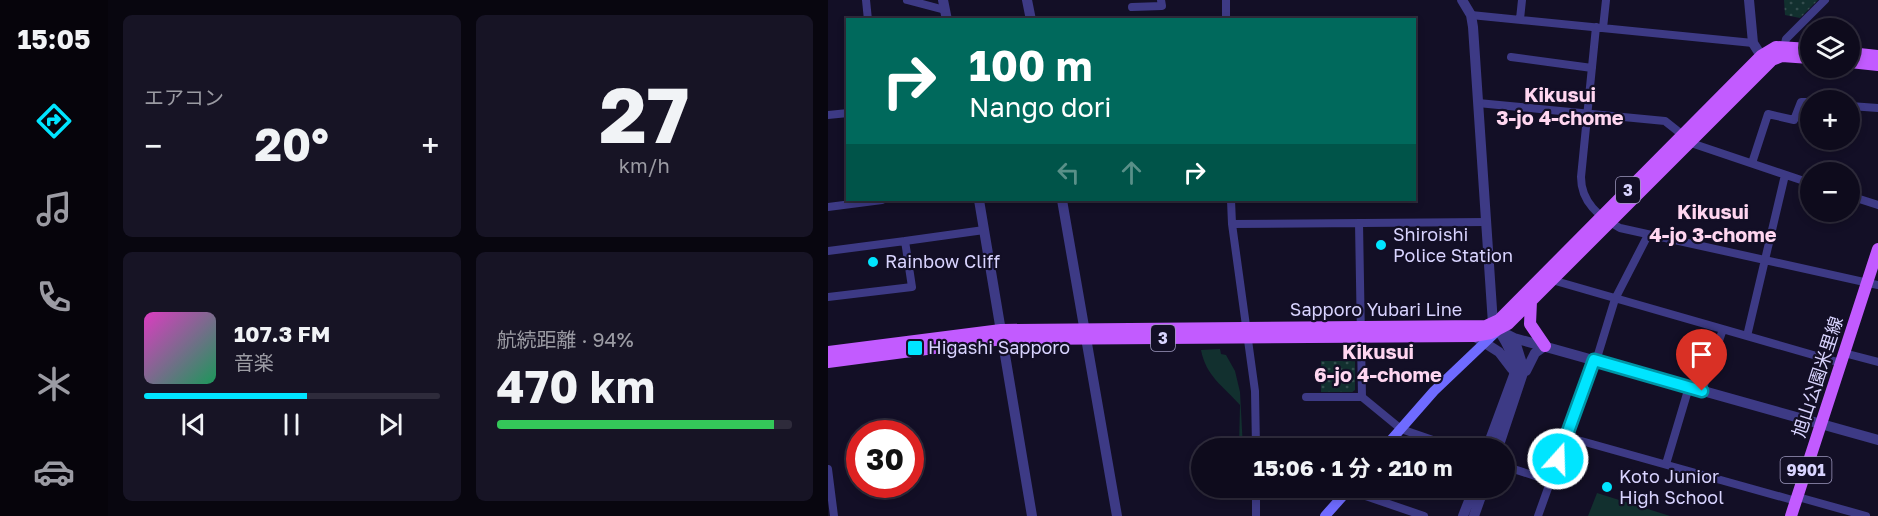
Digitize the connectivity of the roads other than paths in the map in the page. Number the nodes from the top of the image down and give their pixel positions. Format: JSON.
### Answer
{"nodes":[{"id":1,"x":866,"y":0,"type":"edge"},
{"id":2,"x":907,"y":0,"type":"edge"},
{"id":3,"x":1028,"y":0,"type":"edge"},
{"id":4,"x":1161,"y":0,"type":"edge"},
{"id":5,"x":1226,"y":0,"type":"edge"},
{"id":6,"x":1462,"y":0,"type":"edge"},
{"id":7,"x":1522,"y":0,"type":"edge"},
{"id":8,"x":1605,"y":0,"type":"edge"},
{"id":9,"x":1749,"y":0,"type":"edge"},
{"id":10,"x":1825,"y":0,"type":"edge"},
{"id":11,"x":1131,"y":7,"type":"dead end"},
{"id":12,"x":945,"y":9,"type":"edge"},
{"id":13,"x":1471,"y":15,"type":"junction"},
{"id":14,"x":868,"y":18,"type":"edge"},
{"id":15,"x":1031,"y":18,"type":"edge"},
{"id":16,"x":1226,"y":18,"type":"edge"},
{"id":17,"x":1520,"y":19,"type":"junction"},
{"id":18,"x":1599,"y":27,"type":"junction"},
{"id":19,"x":1753,"y":43,"type":"junction"},
{"id":20,"x":1800,"y":50,"type":"edge"},
{"id":21,"x":1783,"y":51,"type":"junction"},
{"id":22,"x":1860,"y":54,"type":"edge"},
{"id":23,"x":1800,"y":55,"type":"edge"},
{"id":24,"x":1878,"y":56,"type":"edge"},
{"id":25,"x":1511,"y":57,"type":"dead end"},
{"id":26,"x":1764,"y":60,"type":"junction"},
{"id":27,"x":1860,"y":63,"type":"edge"},
{"id":28,"x":1878,"y":65,"type":"edge"},
{"id":29,"x":1592,"y":68,"type":"junction"},
{"id":30,"x":1478,"y":103,"type":"junction"},
{"id":31,"x":1800,"y":103,"type":"edge"},
{"id":32,"x":1860,"y":107,"type":"edge"},
{"id":33,"x":1878,"y":108,"type":"edge"},
{"id":34,"x":846,"y":113,"type":"edge"},
{"id":35,"x":1587,"y":114,"type":"junction"},
{"id":36,"x":828,"y":115,"type":"edge"},
{"id":37,"x":1686,"y":139,"type":"junction"},
{"id":38,"x":1752,"y":163,"type":"junction"},
{"id":39,"x":1785,"y":175,"type":"junction"},
{"id":40,"x":1800,"y":180,"type":"edge"},
{"id":41,"x":1860,"y":199,"type":"edge"},
{"id":42,"x":874,"y":201,"type":"edge"},
{"id":43,"x":979,"y":201,"type":"edge"},
{"id":44,"x":1062,"y":201,"type":"edge"},
{"id":45,"x":1231,"y":201,"type":"edge"},
{"id":46,"x":1878,"y":205,"type":"edge"},
{"id":47,"x":828,"y":207,"type":"edge"},
{"id":48,"x":1606,"y":219,"type":"junction"},
{"id":49,"x":1486,"y":222,"type":"junction"},
{"id":50,"x":1359,"y":223,"type":"junction"},
{"id":51,"x":1232,"y":224,"type":"junction"},
{"id":52,"x":984,"y":230,"type":"junction"},
{"id":53,"x":1648,"y":235,"type":"junction"},
{"id":54,"x":905,"y":242,"type":"junction"},
{"id":55,"x":1878,"y":249,"type":"edge"},
{"id":56,"x":828,"y":251,"type":"edge"},
{"id":57,"x":1763,"y":260,"type":"junction"},
{"id":58,"x":1552,"y":280,"type":"junction"},
{"id":59,"x":1873,"y":284,"type":"edge"},
{"id":60,"x":828,"y":297,"type":"edge"},
{"id":61,"x":1614,"y":299,"type":"junction"},
{"id":62,"x":1532,"y":300,"type":"junction"},
{"id":63,"x":1496,"y":327,"type":"junction"},
{"id":64,"x":1723,"y":329,"type":"junction"},
{"id":65,"x":1360,"y":332,"type":"junction"},
{"id":66,"x":1247,"y":333,"type":"junction"},
{"id":67,"x":1085,"y":334,"type":"junction"},
{"id":68,"x":1002,"y":335,"type":"junction"},
{"id":69,"x":1747,"y":336,"type":"junction"},
{"id":70,"x":1514,"y":338,"type":"junction"},
{"id":71,"x":1479,"y":339,"type":"junction"},
{"id":72,"x":1545,"y":346,"type":"junction"},
{"id":73,"x":828,"y":352,"type":"edge"},
{"id":74,"x":1843,"y":358,"type":"junction"},
{"id":75,"x":1595,"y":360,"type":"junction"},
{"id":76,"x":828,"y":362,"type":"edge"},
{"id":77,"x":1878,"y":362,"type":"edge"},
{"id":78,"x":1518,"y":376,"type":"junction"},
{"id":79,"x":1689,"y":387,"type":"junction"},
{"id":80,"x":1702,"y":391,"type":"junction"},
{"id":81,"x":1306,"y":397,"type":"dead end"},
{"id":82,"x":1362,"y":397,"type":"junction"},
{"id":83,"x":1821,"y":424,"type":"junction"},
{"id":84,"x":1401,"y":429,"type":"junction"},
{"id":85,"x":1567,"y":436,"type":"junction"},
{"id":86,"x":1256,"y":438,"type":"edge"},
{"id":87,"x":1393,"y":438,"type":"edge"},
{"id":88,"x":1427,"y":438,"type":"edge"},
{"id":89,"x":1491,"y":438,"type":"edge"},
{"id":90,"x":1501,"y":438,"type":"edge"},
{"id":91,"x":1878,"y":440,"type":"edge"},
{"id":92,"x":1666,"y":464,"type":"junction"},
{"id":93,"x":828,"y":469,"type":"edge"},
{"id":94,"x":1515,"y":470,"type":"edge"},
{"id":95,"x":1551,"y":481,"type":"junction"},
{"id":96,"x":1256,"y":498,"type":"edge"},
{"id":97,"x":1341,"y":498,"type":"edge"},
{"id":98,"x":1374,"y":498,"type":"edge"},
{"id":99,"x":1469,"y":498,"type":"edge"},
{"id":100,"x":1480,"y":498,"type":"edge"},
{"id":101,"x":1797,"y":499,"type":"junction"},
{"id":102,"x":834,"y":516,"type":"edge"},
{"id":103,"x":1032,"y":516,"type":"edge"},
{"id":104,"x":1117,"y":516,"type":"edge"},
{"id":105,"x":1256,"y":516,"type":"edge"},
{"id":106,"x":1325,"y":516,"type":"edge"},
{"id":107,"x":1424,"y":516,"type":"edge"},
{"id":108,"x":1463,"y":516,"type":"edge"},
{"id":109,"x":1474,"y":516,"type":"edge"},
{"id":110,"x":1538,"y":516,"type":"edge"},
{"id":111,"x":1791,"y":516,"type":"edge"},
{"id":112,"x":1866,"y":516,"type":"edge"}],
"edges":[{"from":1,"to":14,"type":"street"},
{"from":2,"to":12,"type":"street"},
{"from":3,"to":15,"type":"street"},
{"from":4,"to":11,"type":"street"},
{"from":5,"to":16,"type":"street"},
{"from":6,"to":13,"type":"street"},
{"from":7,"to":17,"type":"street"},
{"from":8,"to":18,"type":"street"},
{"from":9,"to":19,"type":"street"},
{"from":10,"to":21,"type":"street"},
{"from":13,"to":17,"type":"street"},
{"from":13,"to":30,"type":"street"},
{"from":17,"to":18,"type":"street"},
{"from":18,"to":19,"type":"street"},
{"from":18,"to":29,"type":"street"},
{"from":19,"to":26,"type":"street"},
{"from":20,"to":21,"type":"main road","name":"Sapporo Yubari Line","number":"3"},
{"from":21,"to":23,"type":"main road","name":"Sapporo Yubari Line","number":"3"},
{"from":21,"to":26,"type":"main road","name":"Sapporo Yubari Line","number":"3"},
{"from":22,"to":24,"type":"main road"},
{"from":25,"to":29,"type":"street"},
{"from":26,"to":37,"type":"main road","name":"Sapporo Yubari Line","number":"3"},
{"from":27,"to":28,"type":"main road"},
{"from":29,"to":35,"type":"street"},
{"from":30,"to":35,"type":"street"},
{"from":30,"to":49,"type":"street"},
{"from":31,"to":38,"type":"street"},
{"from":32,"to":33,"type":"street"},
{"from":34,"to":36,"type":"street"},
{"from":35,"to":37,"type":"street"},
{"from":35,"to":48,"type":"street"},
{"from":37,"to":38,"type":"street"},
{"from":37,"to":48,"type":"main road","name":"Sapporo Yubari Line","number":"3"},
{"from":38,"to":39,"type":"street"},
{"from":39,"to":40,"type":"street"},
{"from":39,"to":57,"type":"street"},
{"from":41,"to":46,"type":"street"},
{"from":42,"to":47,"type":"street"},
{"from":43,"to":52,"type":"street"},
{"from":44,"to":67,"type":"street"},
{"from":45,"to":51,"type":"street"},
{"from":48,"to":53,"type":"street"},
{"from":48,"to":58,"type":"main road","name":"Sapporo Yubari Line","number":"3"},
{"from":48,"to":63,"type":"main road","name":"Sapporo Yubari Line","number":"3"},
{"from":49,"to":50,"type":"street"},
{"from":49,"to":63,"type":"street"},
{"from":50,"to":51,"type":"street"},
{"from":50,"to":65,"type":"street"},
{"from":51,"to":66,"type":"street"},
{"from":52,"to":54,"type":"street"},
{"from":52,"to":68,"type":"street"},
{"from":53,"to":57,"type":"street"},
{"from":53,"to":61,"type":"street"},
{"from":54,"to":56,"type":"street"},
{"from":54,"to":60,"type":"street"},
{"from":55,"to":59,"type":"main road","name":"旭山公園米里線","number":"9901"},
{"from":57,"to":59,"type":"street"},
{"from":57,"to":69,"type":"street"},
{"from":58,"to":61,"type":"street"},
{"from":58,"to":62,"type":"main road","name":"Sapporo Yubari Line","number":"3"},
{"from":59,"to":74,"type":"main road","name":"旭山公園米里線","number":"9901"},
{"from":61,"to":64,"type":"street"},
{"from":61,"to":75,"type":"street"},
{"from":62,"to":63,"type":"main road","name":"Sapporo Yubari Line","number":"3"},
{"from":62,"to":72,"type":"main road"},
{"from":63,"to":65,"type":"main road","name":"Sapporo Yubari Line","number":"3"},
{"from":63,"to":70,"type":"street"},
{"from":63,"to":71,"type":"main road","name":"Sapporo Yubari Line","number":"3"},
{"from":63,"to":78,"type":"street"},
{"from":64,"to":69,"type":"street"},
{"from":64,"to":80,"type":"street"},
{"from":65,"to":66,"type":"main road","name":"Sapporo Yubari Line","number":"3"},
{"from":65,"to":71,"type":"main road","name":"Sapporo Yubari Line","number":"3"},
{"from":65,"to":82,"type":"street"},
{"from":66,"to":67,"type":"main road","name":"Sapporo Yubari Line","number":"3"},
{"from":66,"to":86,"type":"street"},
{"from":67,"to":68,"type":"main road","name":"Sapporo Yubari Line","number":"3"},
{"from":67,"to":104,"type":"street"},
{"from":68,"to":73,"type":"main road","name":"Sapporo Yubari Line","number":"3"},
{"from":68,"to":76,"type":"main road","name":"Sapporo Yubari Line","number":"3"},
{"from":68,"to":103,"type":"street"},
{"from":69,"to":74,"type":"street"},
{"from":70,"to":72,"type":"street"},
{"from":70,"to":78,"type":"street"},
{"from":71,"to":78,"type":"street"},
{"from":71,"to":84,"type":"main road"},
{"from":72,"to":75,"type":"street"},
{"from":72,"to":78,"type":"street"},
{"from":74,"to":77,"type":"street"},
{"from":74,"to":83,"type":"main road","name":"旭山公園米里線","number":"9901"},
{"from":75,"to":79,"type":"street"},
{"from":75,"to":85,"type":"street"},
{"from":78,"to":89,"type":"street"},
{"from":78,"to":90,"type":"street"},
{"from":79,"to":80,"type":"street"},
{"from":79,"to":92,"type":"street"},
{"from":80,"to":83,"type":"street"},
{"from":81,"to":82,"type":"street"},
{"from":82,"to":84,"type":"street"},
{"from":83,"to":91,"type":"street"},
{"from":83,"to":101,"type":"main road","name":"旭山公園米里線","number":"9901"},
{"from":84,"to":87,"type":"main road"},
{"from":84,"to":88,"type":"street"},
{"from":85,"to":92,"type":"street"},
{"from":85,"to":95,"type":"street"},
{"from":92,"to":101,"type":"street"},
{"from":93,"to":102,"type":"street"},
{"from":94,"to":95,"type":"street"},
{"from":95,"to":110,"type":"street"},
{"from":96,"to":105,"type":"street"},
{"from":97,"to":106,"type":"main road"},
{"from":98,"to":107,"type":"street"},
{"from":99,"to":108,"type":"street"},
{"from":100,"to":109,"type":"street"},
{"from":101,"to":111,"type":"main road","name":"旭山公園米里線","number":"9901"},
{"from":101,"to":112,"type":"street"}]}
